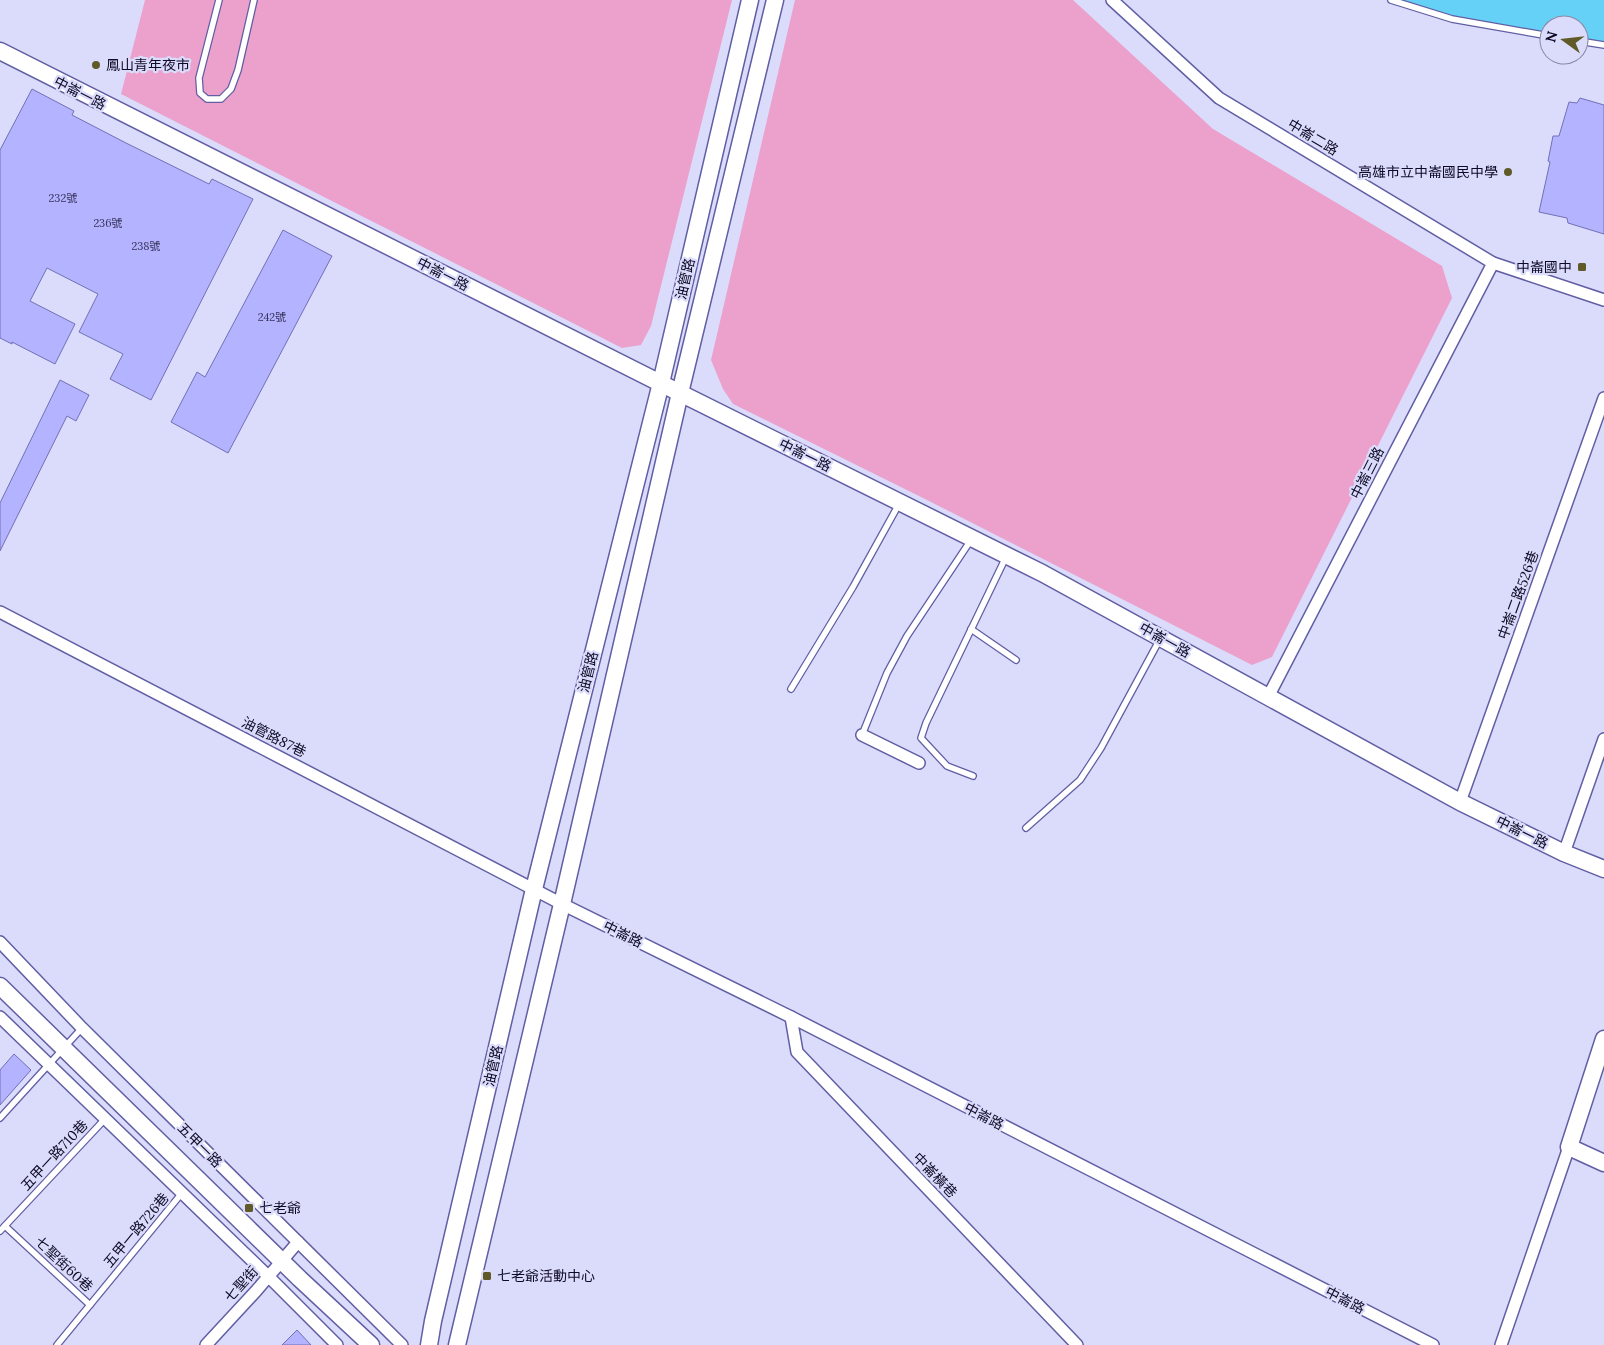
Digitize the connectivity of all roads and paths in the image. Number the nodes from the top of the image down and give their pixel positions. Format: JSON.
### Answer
{"nodes":[{"id":1,"x":219,"y":0,"type":"edge"},
{"id":2,"x":254,"y":0,"type":"edge"},
{"id":3,"x":750,"y":0,"type":"edge"},
{"id":4,"x":775,"y":0,"type":"edge"},
{"id":5,"x":1112,"y":0,"type":"edge"},
{"id":6,"x":1391,"y":0,"type":"edge"},
{"id":7,"x":1539,"y":34,"type":"edge"},
{"id":8,"x":1589,"y":43,"type":"edge"},
{"id":9,"x":1604,"y":45,"type":"edge"},
{"id":10,"x":0,"y":52,"type":"edge"},
{"id":11,"x":1493,"y":263,"type":"junction"},
{"id":12,"x":1604,"y":300,"type":"edge"},
{"id":13,"x":661,"y":383,"type":"junction"},
{"id":14,"x":680,"y":393,"type":"junction"},
{"id":15,"x":1604,"y":398,"type":"edge"},
{"id":16,"x":900,"y":502,"type":"junction"},
{"id":17,"x":972,"y":538,"type":"junction"},
{"id":18,"x":1007,"y":555,"type":"junction"},
{"id":19,"x":0,"y":612,"type":"edge"},
{"id":20,"x":971,"y":629,"type":"junction"},
{"id":21,"x":1161,"y":638,"type":"junction"},
{"id":22,"x":1016,"y":660,"type":"dead end"},
{"id":23,"x":791,"y":689,"type":"dead end"},
{"id":24,"x":1268,"y":697,"type":"junction"},
{"id":25,"x":862,"y":735,"type":"joint"},
{"id":26,"x":1604,"y":739,"type":"edge"},
{"id":27,"x":919,"y":764,"type":"dead end"},
{"id":28,"x":973,"y":776,"type":"dead end"},
{"id":29,"x":1460,"y":802,"type":"junction"},
{"id":30,"x":1026,"y":828,"type":"dead end"},
{"id":31,"x":1564,"y":853,"type":"junction"},
{"id":32,"x":1604,"y":869,"type":"edge"},
{"id":33,"x":534,"y":890,"type":"junction"},
{"id":34,"x":562,"y":904,"type":"junction"},
{"id":35,"x":0,"y":942,"type":"edge"},
{"id":36,"x":0,"y":986,"type":"edge"},
{"id":37,"x":0,"y":1017,"type":"edge"},
{"id":38,"x":791,"y":1017,"type":"junction"},
{"id":39,"x":82,"y":1028,"type":"junction"},
{"id":40,"x":1604,"y":1038,"type":"edge"},
{"id":41,"x":64,"y":1049,"type":"junction"},
{"id":42,"x":50,"y":1065,"type":"junction"},
{"id":43,"x":0,"y":1118,"type":"edge"},
{"id":44,"x":105,"y":1118,"type":"junction"},
{"id":45,"x":1569,"y":1147,"type":"junction"},
{"id":46,"x":1604,"y":1163,"type":"edge"},
{"id":47,"x":182,"y":1193,"type":"junction"},
{"id":48,"x":5,"y":1226,"type":"junction"},
{"id":49,"x":0,"y":1231,"type":"edge"},
{"id":50,"x":298,"y":1242,"type":"junction"},
{"id":51,"x":282,"y":1261,"type":"junction"},
{"id":52,"x":268,"y":1276,"type":"junction"},
{"id":53,"x":90,"y":1305,"type":"junction"},
{"id":54,"x":57,"y":1345,"type":"edge"},
{"id":55,"x":206,"y":1345,"type":"edge"},
{"id":56,"x":337,"y":1345,"type":"edge"},
{"id":57,"x":371,"y":1345,"type":"edge"},
{"id":58,"x":402,"y":1345,"type":"edge"},
{"id":59,"x":429,"y":1345,"type":"edge"},
{"id":60,"x":458,"y":1345,"type":"edge"},
{"id":61,"x":1077,"y":1345,"type":"edge"},
{"id":62,"x":1433,"y":1345,"type":"edge"},
{"id":63,"x":1501,"y":1345,"type":"edge"}],
"edges":[{"from":1,"to":2,"type":"lane"},
{"from":3,"to":13,"type":"street","name":"油管路"},
{"from":4,"to":14,"type":"street","name":"油管路"},
{"from":5,"to":11,"type":"street","name":"中崙二路"},
{"from":6,"to":7,"type":"lane"},
{"from":8,"to":9,"type":"lane"},
{"from":10,"to":13,"type":"street","name":"中崙一路"},
{"from":11,"to":12,"type":"street","name":"中崙二路"},
{"from":11,"to":24,"type":"street","name":"中崙三路"},
{"from":13,"to":14,"type":"street","name":"中崙一路"},
{"from":13,"to":33,"type":"street","name":"油管路"},
{"from":14,"to":16,"type":"street","name":"中崙一路"},
{"from":14,"to":34,"type":"street","name":"油管路"},
{"from":15,"to":29,"type":"street","name":"中崙二路526巷"},
{"from":16,"to":17,"type":"street","name":"中崙一路"},
{"from":16,"to":23,"type":"lane"},
{"from":17,"to":18,"type":"street","name":"中崙一路"},
{"from":17,"to":25,"type":"lane"},
{"from":18,"to":20,"type":"lane"},
{"from":18,"to":21,"type":"street","name":"中崙一路"},
{"from":19,"to":33,"type":"street","name":"油管路87巷"},
{"from":20,"to":22,"type":"lane"},
{"from":20,"to":28,"type":"lane"},
{"from":21,"to":24,"type":"street","name":"中崙一路"},
{"from":21,"to":30,"type":"lane"},
{"from":24,"to":29,"type":"street","name":"中崙一路"},
{"from":25,"to":27,"type":"street"},
{"from":26,"to":31,"type":"street"},
{"from":29,"to":31,"type":"street","name":"中崙一路"},
{"from":31,"to":32,"type":"street","name":"中崙一路"},
{"from":33,"to":34,"type":"street","name":"中崙路"},
{"from":33,"to":59,"type":"street","name":"油管路"},
{"from":34,"to":38,"type":"street","name":"中崙路"},
{"from":34,"to":60,"type":"street","name":"油管路"},
{"from":35,"to":39,"type":"street","name":"五甲一路"},
{"from":36,"to":41,"type":"street","name":"五甲一路"},
{"from":37,"to":42,"type":"street"},
{"from":38,"to":61,"type":"street","name":"中崙橫巷"},
{"from":38,"to":62,"type":"street","name":"中崙路"},
{"from":39,"to":41,"type":"lane"},
{"from":39,"to":50,"type":"street","name":"五甲一路"},
{"from":40,"to":45,"type":"street"},
{"from":41,"to":42,"type":"lane"},
{"from":41,"to":51,"type":"street","name":"五甲一路"},
{"from":42,"to":43,"type":"lane"},
{"from":42,"to":44,"type":"street"},
{"from":44,"to":47,"type":"street"},
{"from":44,"to":48,"type":"lane","name":"五甲一路710巷"},
{"from":45,"to":46,"type":"street"},
{"from":45,"to":63,"type":"street"},
{"from":47,"to":52,"type":"street"},
{"from":47,"to":53,"type":"lane","name":"五甲一路726巷"},
{"from":48,"to":49,"type":"lane","name":"五甲一路710巷"},
{"from":48,"to":53,"type":"lane","name":"七聖街60巷"},
{"from":50,"to":51,"type":"street","name":"七聖街"},
{"from":50,"to":58,"type":"street","name":"五甲一路"},
{"from":51,"to":52,"type":"street","name":"七聖街"},
{"from":51,"to":57,"type":"street","name":"五甲一路"},
{"from":52,"to":55,"type":"street","name":"七聖街"},
{"from":52,"to":56,"type":"street"},
{"from":53,"to":54,"type":"lane","name":"七聖街60巷"}]}
